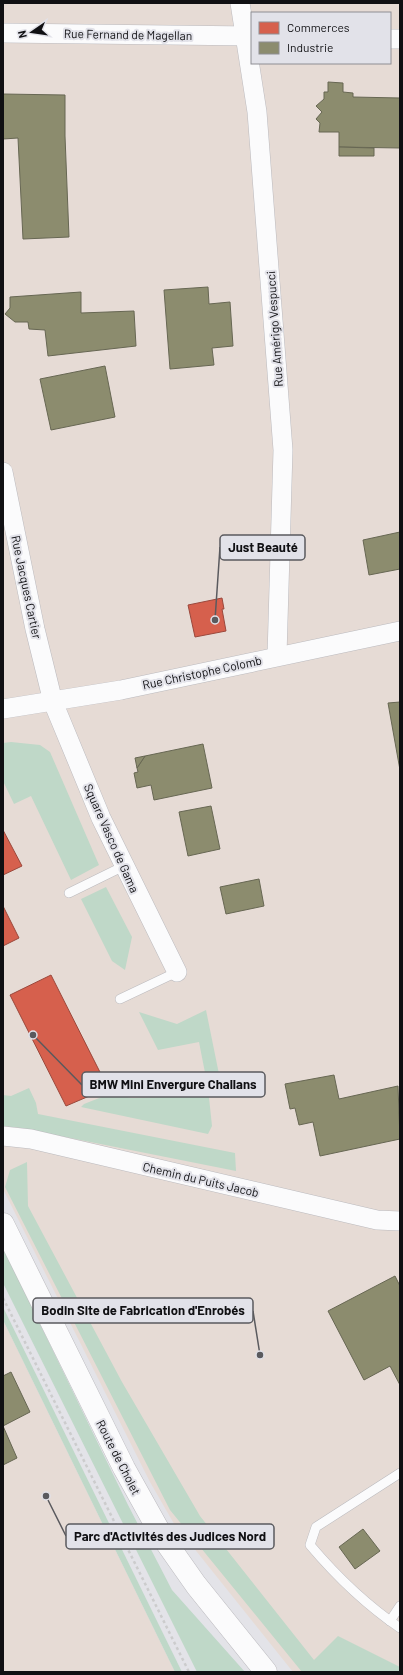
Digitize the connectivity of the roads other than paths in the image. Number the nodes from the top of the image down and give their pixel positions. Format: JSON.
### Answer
{"nodes":[{"id":1,"x":240,"y":3,"type":"edge"},
{"id":2,"x":3,"y":33,"type":"edge"},
{"id":3,"x":249,"y":36,"type":"edge"},
{"id":4,"x":251,"y":55,"type":"edge"},
{"id":5,"x":252,"y":64,"type":"edge"},
{"id":6,"x":3,"y":472,"type":"edge"},
{"id":7,"x":400,"y":631,"type":"edge"},
{"id":8,"x":277,"y":656,"type":"junction"},
{"id":9,"x":53,"y":702,"type":"junction"},
{"id":10,"x":3,"y":709,"type":"edge"},
{"id":11,"x":124,"y":866,"type":"junction"},
{"id":12,"x":69,"y":893,"type":"dead end"},
{"id":13,"x":177,"y":972,"type":"joint"},
{"id":14,"x":120,"y":999,"type":"dead end"},
{"id":15,"x":3,"y":1136,"type":"edge"},
{"id":16,"x":400,"y":1221,"type":"edge"},
{"id":17,"x":3,"y":1224,"type":"edge"},
{"id":18,"x":400,"y":1473,"type":"edge"},
{"id":19,"x":400,"y":1606,"type":"edge"},
{"id":20,"x":390,"y":1621,"type":"junction"},
{"id":21,"x":400,"y":1628,"type":"edge"},
{"id":22,"x":266,"y":1672,"type":"edge"}],
"edges":[{"from":1,"to":3,"type":"street","name":"Rue Amérigo Vespucci"},
{"from":2,"to":3,"type":"street","name":"Rue Fernand de Magellan"},
{"from":3,"to":4,"type":"street","name":"Rue Amérigo Vespucci"},
{"from":5,"to":8,"type":"street","name":"Rue Amérigo Vespucci"},
{"from":6,"to":9,"type":"street","name":"Rue Jacques Cartier"},
{"from":7,"to":8,"type":"street","name":"Rue Christophe Colomb"},
{"from":8,"to":9,"type":"street","name":"Rue Christophe Colomb"},
{"from":9,"to":10,"type":"street","name":"Rue Christophe Colomb"},
{"from":9,"to":11,"type":"street","name":"Square Vasco de Gama"},
{"from":11,"to":12,"type":"lane"},
{"from":11,"to":13,"type":"street","name":"Square Vasco de Gama"},
{"from":13,"to":14,"type":"lane"},
{"from":15,"to":16,"type":"street","name":"Chemin du Puits Jacob"},
{"from":17,"to":22,"type":"main road","name":"Route de Cholet"},
{"from":18,"to":20,"type":"lane"},
{"from":19,"to":20,"type":"lane"},
{"from":20,"to":21,"type":"lane"}]}
